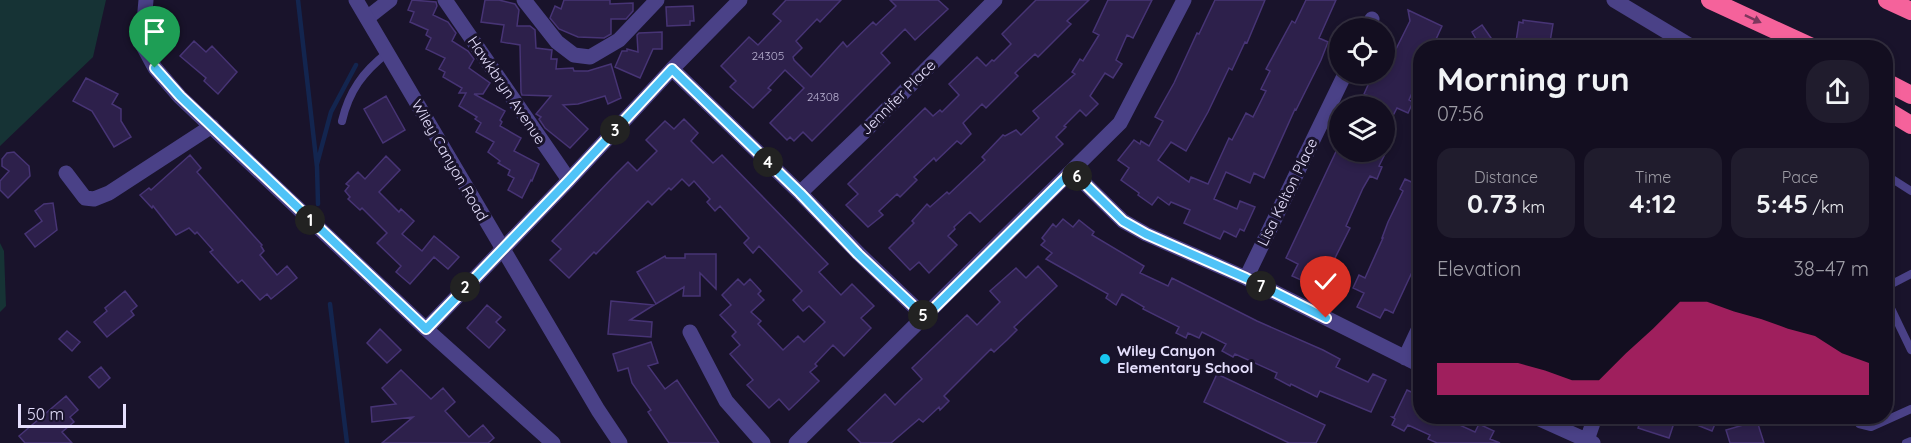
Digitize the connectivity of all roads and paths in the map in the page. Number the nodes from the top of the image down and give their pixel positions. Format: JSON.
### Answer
{"nodes":[{"id":1,"x":146,"y":0,"type":"edge"},
{"id":2,"x":356,"y":0,"type":"edge"},
{"id":3,"x":390,"y":0,"type":"edge"},
{"id":4,"x":445,"y":0,"type":"edge"},
{"id":5,"x":657,"y":0,"type":"edge"},
{"id":6,"x":740,"y":0,"type":"edge"},
{"id":7,"x":995,"y":0,"type":"edge"},
{"id":8,"x":1184,"y":0,"type":"edge"},
{"id":9,"x":1614,"y":0,"type":"edge"},
{"id":10,"x":1710,"y":0,"type":"edge"},
{"id":11,"x":1887,"y":0,"type":"edge"},
{"id":12,"x":527,"y":1,"type":"edge"},
{"id":13,"x":1911,"y":12,"type":"edge"},
{"id":14,"x":367,"y":18,"type":"junction"},
{"id":15,"x":1681,"y":40,"type":"edge"},
{"id":16,"x":1793,"y":40,"type":"edge"},
{"id":17,"x":387,"y":53,"type":"junction"},
{"id":18,"x":672,"y":69,"type":"junction"},
{"id":19,"x":1340,"y":84,"type":"edge"},
{"id":20,"x":1893,"y":86,"type":"edge"},
{"id":21,"x":1911,"y":95,"type":"edge"},
{"id":22,"x":1893,"y":114,"type":"edge"},
{"id":23,"x":342,"y":121,"type":"dead end"},
{"id":24,"x":1911,"y":125,"type":"edge"},
{"id":25,"x":212,"y":126,"type":"junction"},
{"id":26,"x":1072,"y":171,"type":"junction"},
{"id":27,"x":66,"y":173,"type":"dead end"},
{"id":28,"x":569,"y":180,"type":"junction"},
{"id":29,"x":1893,"y":180,"type":"edge"},
{"id":30,"x":1911,"y":191,"type":"edge"},
{"id":31,"x":800,"y":193,"type":"junction"},
{"id":32,"x":502,"y":249,"type":"junction"},
{"id":33,"x":1911,"y":274,"type":"edge"},
{"id":34,"x":1246,"y":278,"type":"junction"},
{"id":35,"x":1893,"y":283,"type":"edge"},
{"id":36,"x":1893,"y":313,"type":"edge"},
{"id":37,"x":925,"y":317,"type":"junction"},
{"id":38,"x":426,"y":329,"type":"junction"},
{"id":39,"x":690,"y":332,"type":"dead end"},
{"id":40,"x":1413,"y":342,"type":"edge"},
{"id":41,"x":1911,"y":350,"type":"edge"},
{"id":42,"x":1406,"y":358,"type":"junction"},
{"id":43,"x":1413,"y":362,"type":"edge"},
{"id":44,"x":1911,"y":409,"type":"edge"},
{"id":45,"x":1893,"y":417,"type":"edge"},
{"id":46,"x":1550,"y":424,"type":"edge"},
{"id":47,"x":1593,"y":424,"type":"edge"},
{"id":48,"x":1859,"y":424,"type":"edge"},
{"id":49,"x":1878,"y":424,"type":"edge"},
{"id":50,"x":1911,"y":441,"type":"edge"},
{"id":51,"x":1589,"y":442,"type":"edge"},
{"id":52,"x":554,"y":443,"type":"edge"},
{"id":53,"x":620,"y":443,"type":"edge"},
{"id":54,"x":763,"y":443,"type":"edge"},
{"id":55,"x":796,"y":443,"type":"edge"},
{"id":56,"x":1906,"y":443,"type":"edge"}],
"edges":[{"from":1,"to":25,"type":"street"},
{"from":2,"to":14,"type":"street","name":"Wiley Canyon Road"},
{"from":3,"to":14,"type":"street"},
{"from":4,"to":28,"type":"street","name":"Hawkbryn Avenue"},
{"from":5,"to":12,"type":"street"},
{"from":6,"to":18,"type":"street"},
{"from":7,"to":31,"type":"street","name":"Jennifer Place"},
{"from":8,"to":26,"type":"street"},
{"from":9,"to":15,"type":"street"},
{"from":10,"to":16,"type":"highway","one_way":true},
{"from":11,"to":13,"type":"highway"},
{"from":14,"to":17,"type":"street","name":"Wiley Canyon Road"},
{"from":17,"to":23,"type":"lane"},
{"from":17,"to":32,"type":"street","name":"Wiley Canyon Road"},
{"from":18,"to":28,"type":"street"},
{"from":18,"to":31,"type":"street"},
{"from":19,"to":34,"type":"street","name":"Lisa Kelton Place"},
{"from":20,"to":21,"type":"highway"},
{"from":22,"to":24,"type":"highway"},
{"from":25,"to":27,"type":"street"},
{"from":25,"to":38,"type":"street"},
{"from":26,"to":34,"type":"street"},
{"from":26,"to":37,"type":"street"},
{"from":28,"to":32,"type":"street"},
{"from":29,"to":30,"type":"lane"},
{"from":31,"to":37,"type":"street"},
{"from":32,"to":38,"type":"street"},
{"from":32,"to":53,"type":"street","name":"Wiley Canyon Road"},
{"from":33,"to":35,"type":"lane"},
{"from":34,"to":42,"type":"street"},
{"from":36,"to":41,"type":"lane"},
{"from":37,"to":55,"type":"street"},
{"from":38,"to":52,"type":"street"},
{"from":39,"to":54,"type":"street"},
{"from":40,"to":42,"type":"street"},
{"from":42,"to":43,"type":"street"},
{"from":44,"to":45,"type":"lane"},
{"from":46,"to":51,"type":"street"},
{"from":47,"to":51,"type":"street"},
{"from":48,"to":49,"type":"lane"},
{"from":50,"to":56,"type":"lane"}]}
